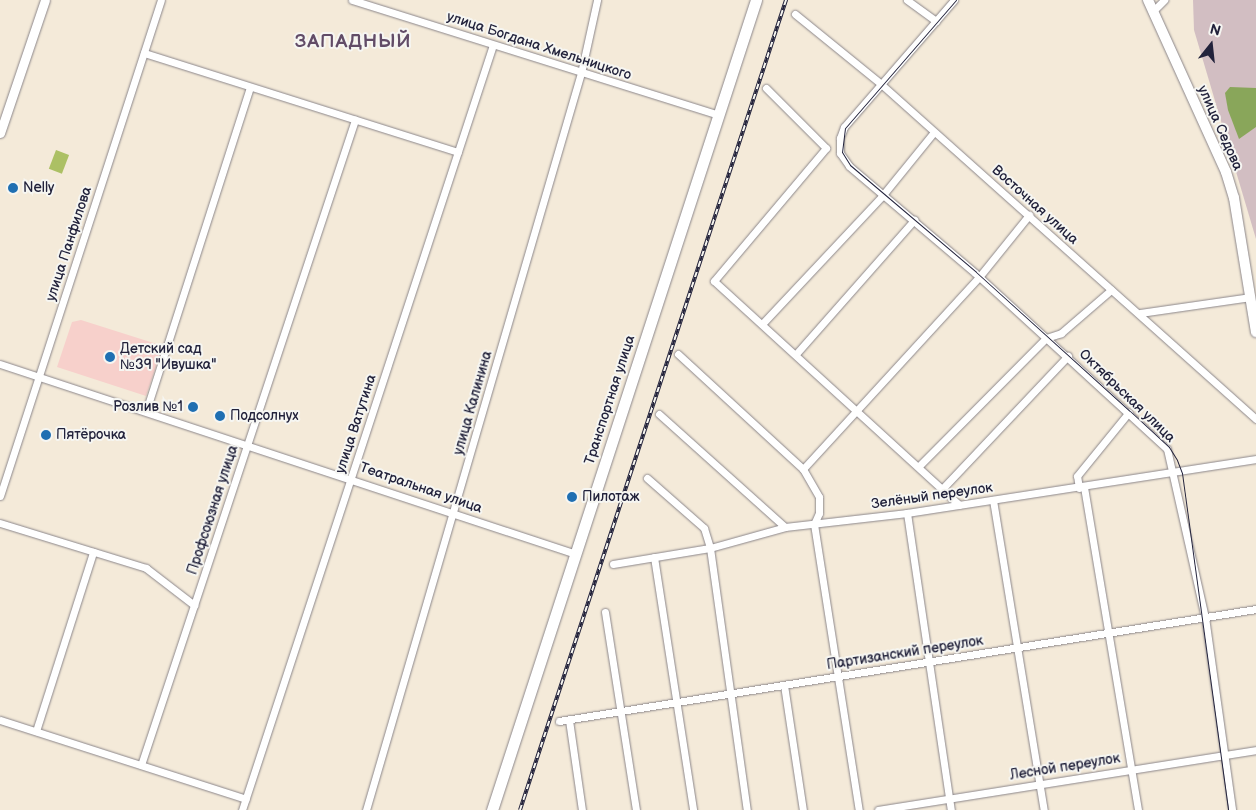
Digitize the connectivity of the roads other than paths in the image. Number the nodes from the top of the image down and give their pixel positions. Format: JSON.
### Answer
{"nodes":[{"id":1,"x":44,"y":0,"type":"edge"},
{"id":2,"x":162,"y":0,"type":"edge"},
{"id":3,"x":352,"y":0,"type":"edge"},
{"id":4,"x":598,"y":0,"type":"edge"},
{"id":5,"x":756,"y":0,"type":"edge"},
{"id":6,"x":907,"y":0,"type":"edge"},
{"id":7,"x":954,"y":0,"type":"edge"},
{"id":8,"x":1148,"y":0,"type":"edge"},
{"id":9,"x":1164,"y":0,"type":"edge"},
{"id":10,"x":1153,"y":11,"type":"junction"},
{"id":11,"x":795,"y":14,"type":"dead end"},
{"id":12,"x":936,"y":21,"type":"junction"},
{"id":13,"x":493,"y":45,"type":"junction"},
{"id":14,"x":144,"y":53,"type":"junction"},
{"id":15,"x":581,"y":73,"type":"junction"},
{"id":16,"x":881,"y":84,"type":"junction"},
{"id":17,"x":250,"y":87,"type":"junction"},
{"id":18,"x":766,"y":88,"type":"dead end"},
{"id":19,"x":718,"y":115,"type":"junction"},
{"id":20,"x":355,"y":120,"type":"junction"},
{"id":21,"x":934,"y":132,"type":"junction"},
{"id":22,"x":0,"y":133,"type":"edge"},
{"id":23,"x":458,"y":152,"type":"junction"},
{"id":24,"x":883,"y":195,"type":"junction"},
{"id":25,"x":1029,"y":214,"type":"junction"},
{"id":26,"x":914,"y":220,"type":"junction"},
{"id":27,"x":979,"y":277,"type":"junction"},
{"id":28,"x":1111,"y":290,"type":"junction"},
{"id":29,"x":1254,"y":297,"type":"edge"},
{"id":30,"x":1140,"y":313,"type":"junction"},
{"id":31,"x":762,"y":324,"type":"junction"},
{"id":32,"x":1256,"y":332,"type":"edge"},
{"id":33,"x":1046,"y":338,"type":"junction"},
{"id":34,"x":678,"y":354,"type":"dead end"},
{"id":35,"x":796,"y":354,"type":"junction"},
{"id":36,"x":1068,"y":356,"type":"junction"},
{"id":37,"x":0,"y":364,"type":"edge"},
{"id":38,"x":39,"y":377,"type":"junction"},
{"id":39,"x":856,"y":409,"type":"junction"},
{"id":40,"x":146,"y":411,"type":"junction"},
{"id":41,"x":1129,"y":412,"type":"junction"},
{"id":42,"x":659,"y":414,"type":"dead end"},
{"id":43,"x":1256,"y":419,"type":"edge"},
{"id":44,"x":248,"y":444,"type":"junction"},
{"id":45,"x":1256,"y":459,"type":"edge"},
{"id":46,"x":919,"y":466,"type":"junction"},
{"id":47,"x":803,"y":469,"type":"junction"},
{"id":48,"x":1173,"y":474,"type":"junction"},
{"id":49,"x":351,"y":478,"type":"junction"},
{"id":50,"x":647,"y":478,"type":"dead end"},
{"id":51,"x":1082,"y":487,"type":"junction"},
{"id":52,"x":943,"y":488,"type":"junction"},
{"id":53,"x":0,"y":496,"type":"edge"},
{"id":54,"x":993,"y":500,"type":"junction"},
{"id":55,"x":959,"y":506,"type":"junction"},
{"id":56,"x":454,"y":513,"type":"junction"},
{"id":57,"x":907,"y":513,"type":"junction"},
{"id":58,"x":0,"y":523,"type":"edge"},
{"id":59,"x":814,"y":524,"type":"junction"},
{"id":60,"x":786,"y":527,"type":"junction"},
{"id":61,"x":710,"y":548,"type":"junction"},
{"id":62,"x":93,"y":552,"type":"junction"},
{"id":63,"x":576,"y":554,"type":"junction"},
{"id":64,"x":654,"y":557,"type":"junction"},
{"id":65,"x":613,"y":564,"type":"dead end"},
{"id":66,"x":194,"y":605,"type":"junction"},
{"id":67,"x":1256,"y":609,"type":"edge"},
{"id":68,"x":605,"y":612,"type":"dead end"},
{"id":69,"x":1205,"y":617,"type":"junction"},
{"id":70,"x":1110,"y":633,"type":"junction"},
{"id":71,"x":1017,"y":648,"type":"junction"},
{"id":72,"x":929,"y":662,"type":"junction"},
{"id":73,"x":839,"y":677,"type":"junction"},
{"id":74,"x":784,"y":685,"type":"junction"},
{"id":75,"x":731,"y":694,"type":"junction"},
{"id":76,"x":676,"y":703,"type":"junction"},
{"id":77,"x":621,"y":712,"type":"junction"},
{"id":78,"x":0,"y":720,"type":"edge"},
{"id":79,"x":569,"y":720,"type":"junction"},
{"id":80,"x":559,"y":722,"type":"dead end"},
{"id":81,"x":36,"y":732,"type":"junction"},
{"id":82,"x":1256,"y":750,"type":"edge"},
{"id":83,"x":1225,"y":755,"type":"junction"},
{"id":84,"x":142,"y":765,"type":"junction"},
{"id":85,"x":1132,"y":769,"type":"junction"},
{"id":86,"x":1040,"y":784,"type":"junction"},
{"id":87,"x":246,"y":799,"type":"junction"},
{"id":88,"x":949,"y":799,"type":"junction"},
{"id":89,"x":242,"y":810,"type":"edge"},
{"id":90,"x":366,"y":810,"type":"edge"},
{"id":91,"x":492,"y":810,"type":"edge"},
{"id":92,"x":582,"y":810,"type":"edge"},
{"id":93,"x":636,"y":810,"type":"edge"},
{"id":94,"x":693,"y":810,"type":"edge"},
{"id":95,"x":747,"y":810,"type":"edge"},
{"id":96,"x":802,"y":810,"type":"edge"},
{"id":97,"x":859,"y":810,"type":"edge"},
{"id":98,"x":878,"y":810,"type":"edge"},
{"id":99,"x":951,"y":810,"type":"edge"},
{"id":100,"x":1044,"y":810,"type":"edge"},
{"id":101,"x":1138,"y":810,"type":"edge"},
{"id":102,"x":1232,"y":810,"type":"edge"}],
"edges":[{"from":1,"to":22,"type":"street"},
{"from":2,"to":14,"type":"street","name":"улица Панфилова"},
{"from":3,"to":13,"type":"street","name":"улица Богдана Хмельницкого"},
{"from":4,"to":15,"type":"street","name":"улица Калинина"},
{"from":5,"to":19,"type":"main road","name":"Транспортная улица"},
{"from":6,"to":12,"type":"street"},
{"from":7,"to":12,"type":"street"},
{"from":8,"to":10,"type":"main road","name":"улица Седова"},
{"from":9,"to":10,"type":"street"},
{"from":10,"to":29,"type":"main road","name":"улица Седова"},
{"from":11,"to":16,"type":"street","name":"Восточная улица"},
{"from":12,"to":16,"type":"street"},
{"from":13,"to":15,"type":"street","name":"улица Богдана Хмельницкого"},
{"from":13,"to":23,"type":"street","name":"улица Ватутина"},
{"from":14,"to":17,"type":"street"},
{"from":14,"to":38,"type":"street","name":"улица Панфилова"},
{"from":15,"to":19,"type":"street","name":"улица Богдана Хмельницкого"},
{"from":15,"to":56,"type":"street","name":"улица Калинина"},
{"from":16,"to":21,"type":"street","name":"Восточная улица"},
{"from":16,"to":24,"type":"street","name":"Октябрьская улица"},
{"from":17,"to":20,"type":"street"},
{"from":17,"to":40,"type":"street"},
{"from":18,"to":31,"type":"street"},
{"from":19,"to":63,"type":"main road","name":"Транспортная улица"},
{"from":20,"to":23,"type":"street"},
{"from":20,"to":44,"type":"street","name":"Профсоюзная улица"},
{"from":21,"to":24,"type":"street"},
{"from":21,"to":25,"type":"street","name":"Восточная улица"},
{"from":23,"to":49,"type":"street","name":"улица Ватутина"},
{"from":24,"to":26,"type":"street","name":"Октябрьская улица"},
{"from":24,"to":31,"type":"street"},
{"from":25,"to":27,"type":"street"},
{"from":25,"to":28,"type":"street","name":"Восточная улица"},
{"from":26,"to":27,"type":"street","name":"Октябрьская улица"},
{"from":26,"to":35,"type":"street"},
{"from":27,"to":33,"type":"street","name":"Октябрьская улица"},
{"from":27,"to":39,"type":"street"},
{"from":28,"to":30,"type":"street","name":"Восточная улица"},
{"from":28,"to":33,"type":"street"},
{"from":29,"to":30,"type":"street"},
{"from":29,"to":32,"type":"main road","name":"улица Седова"},
{"from":30,"to":43,"type":"street","name":"Восточная улица"},
{"from":31,"to":35,"type":"street"},
{"from":33,"to":36,"type":"street","name":"Октябрьская улица"},
{"from":33,"to":46,"type":"street"},
{"from":34,"to":47,"type":"street"},
{"from":35,"to":39,"type":"street"},
{"from":36,"to":41,"type":"street","name":"Октябрьская улица"},
{"from":36,"to":52,"type":"street"},
{"from":37,"to":38,"type":"street","name":"Театральная улица"},
{"from":38,"to":40,"type":"street","name":"Театральная улица"},
{"from":38,"to":53,"type":"street","name":"улица Панфилова"},
{"from":39,"to":46,"type":"street"},
{"from":39,"to":47,"type":"street"},
{"from":40,"to":44,"type":"street","name":"Театральная улица"},
{"from":41,"to":48,"type":"street","name":"Октябрьская улица"},
{"from":41,"to":51,"type":"street"},
{"from":42,"to":60,"type":"street"},
{"from":44,"to":49,"type":"street","name":"Театральная улица"},
{"from":44,"to":66,"type":"street","name":"Профсоюзная улица"},
{"from":45,"to":48,"type":"street","name":"Зелёный переулок"},
{"from":46,"to":52,"type":"street"},
{"from":47,"to":59,"type":"street"},
{"from":48,"to":51,"type":"street","name":"Зелёный переулок"},
{"from":48,"to":69,"type":"street","name":"Октябрьская улица"},
{"from":49,"to":56,"type":"street","name":"Театральная улица"},
{"from":49,"to":87,"type":"street","name":"улица Ватутина"},
{"from":50,"to":61,"type":"street"},
{"from":51,"to":54,"type":"street","name":"Зелёный переулок"},
{"from":51,"to":70,"type":"street"},
{"from":52,"to":55,"type":"street"},
{"from":54,"to":55,"type":"street","name":"Зелёный переулок"},
{"from":54,"to":71,"type":"street"},
{"from":55,"to":57,"type":"street","name":"Зелёный переулок"},
{"from":56,"to":63,"type":"street","name":"Театральная улица"},
{"from":56,"to":90,"type":"street","name":"улица Калинина"},
{"from":57,"to":59,"type":"street","name":"Зелёный переулок"},
{"from":57,"to":72,"type":"street"},
{"from":58,"to":62,"type":"street"},
{"from":59,"to":60,"type":"street","name":"Зелёный переулок"},
{"from":59,"to":73,"type":"street"},
{"from":60,"to":61,"type":"street","name":"Зелёный переулок"},
{"from":61,"to":64,"type":"street","name":"Зелёный переулок"},
{"from":61,"to":75,"type":"street"},
{"from":62,"to":66,"type":"street"},
{"from":62,"to":81,"type":"street"},
{"from":63,"to":91,"type":"main road","name":"Транспортная улица"},
{"from":64,"to":65,"type":"street","name":"Зелёный переулок"},
{"from":64,"to":76,"type":"street"},
{"from":66,"to":84,"type":"street","name":"Профсоюзная улица"},
{"from":67,"to":69,"type":"street","name":"Партизанский переулок"},
{"from":68,"to":77,"type":"street"},
{"from":69,"to":70,"type":"street","name":"Партизанский переулок"},
{"from":69,"to":83,"type":"street","name":"Октябрьская улица"},
{"from":70,"to":71,"type":"street","name":"Партизанский переулок"},
{"from":70,"to":85,"type":"street"},
{"from":71,"to":72,"type":"street","name":"Партизанский переулок"},
{"from":71,"to":86,"type":"street"},
{"from":72,"to":73,"type":"street","name":"Партизанский переулок"},
{"from":72,"to":88,"type":"street"},
{"from":73,"to":74,"type":"street","name":"Партизанский переулок"},
{"from":73,"to":97,"type":"street"},
{"from":74,"to":75,"type":"street","name":"Партизанский переулок"},
{"from":74,"to":96,"type":"street"},
{"from":75,"to":76,"type":"street","name":"Партизанский переулок"},
{"from":75,"to":95,"type":"street"},
{"from":76,"to":77,"type":"street","name":"Партизанский переулок"},
{"from":76,"to":94,"type":"street"},
{"from":77,"to":79,"type":"street","name":"Партизанский переулок"},
{"from":77,"to":93,"type":"street"},
{"from":78,"to":81,"type":"street"},
{"from":79,"to":80,"type":"street","name":"Партизанский переулок"},
{"from":79,"to":92,"type":"street"},
{"from":81,"to":84,"type":"street"},
{"from":82,"to":83,"type":"street","name":"Лесной переулок"},
{"from":83,"to":85,"type":"street","name":"Лесной переулок"},
{"from":83,"to":102,"type":"street","name":"Октябрьская улица"},
{"from":84,"to":87,"type":"street"},
{"from":85,"to":86,"type":"street","name":"Лесной переулок"},
{"from":85,"to":101,"type":"street"},
{"from":86,"to":88,"type":"street","name":"Лесной переулок"},
{"from":86,"to":100,"type":"street"},
{"from":87,"to":89,"type":"street","name":"улица Ватутина"},
{"from":88,"to":98,"type":"street","name":"Лесной переулок"},
{"from":88,"to":99,"type":"street"}]}
